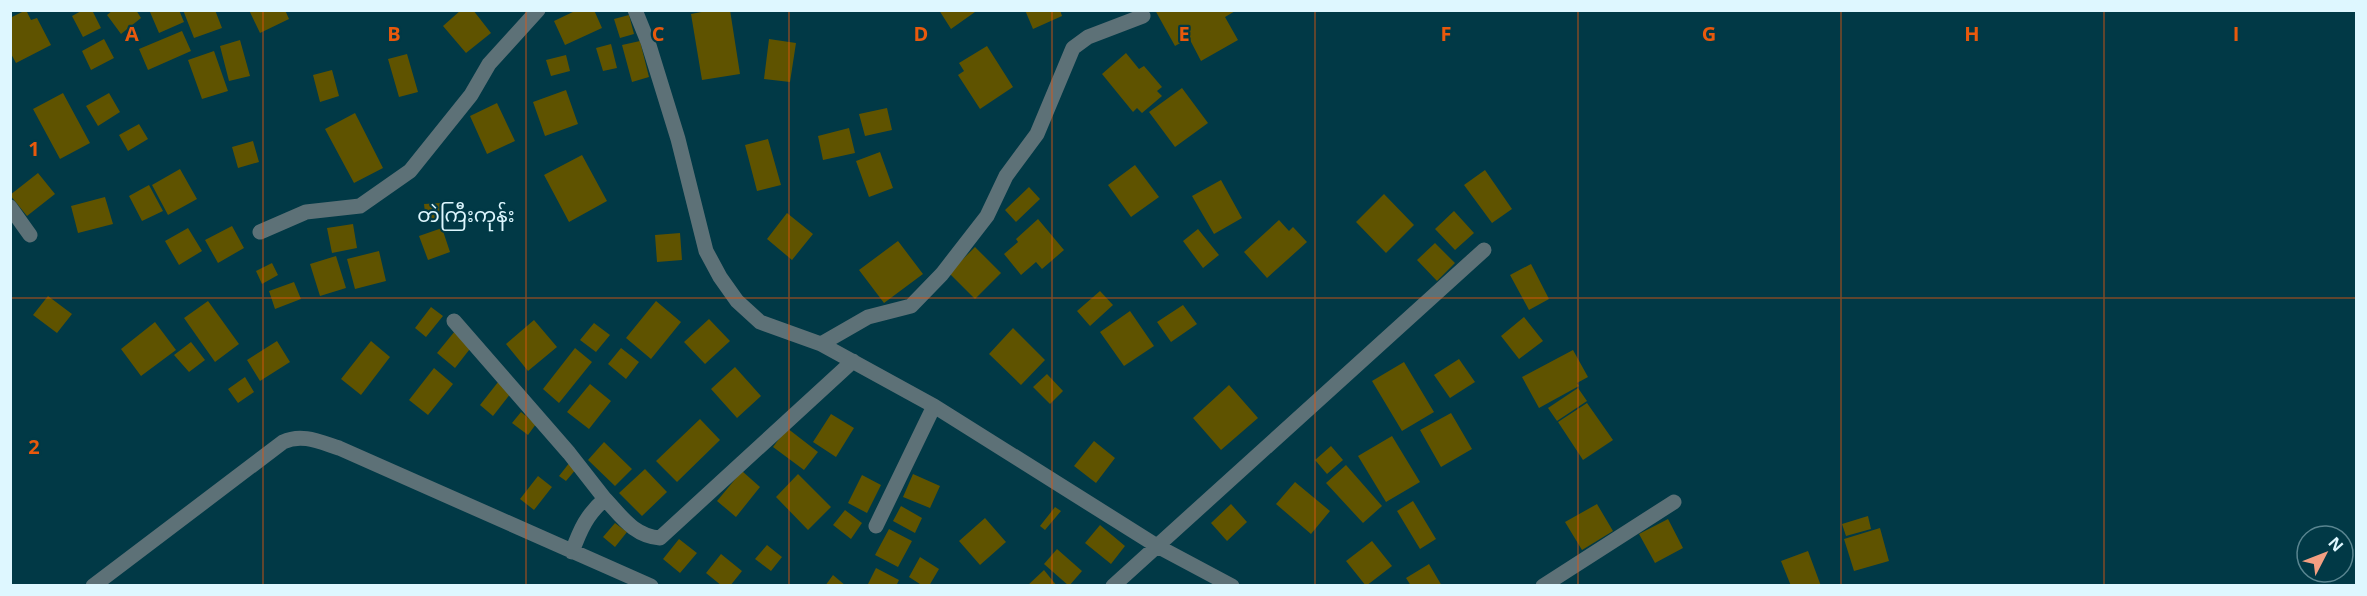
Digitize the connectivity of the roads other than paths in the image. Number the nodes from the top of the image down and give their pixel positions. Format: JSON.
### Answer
{"nodes":[{"id":1,"x":538,"y":10,"type":"edge"},
{"id":2,"x":635,"y":10,"type":"edge"},
{"id":3,"x":1143,"y":16,"type":"dead end"},
{"id":4,"x":10,"y":207,"type":"edge"},
{"id":5,"x":260,"y":232,"type":"dead end"},
{"id":6,"x":30,"y":235,"type":"dead end"},
{"id":7,"x":1484,"y":250,"type":"dead end"},
{"id":8,"x":454,"y":321,"type":"dead end"},
{"id":9,"x":821,"y":344,"type":"junction"},
{"id":10,"x":853,"y":361,"type":"junction"},
{"id":11,"x":934,"y":406,"type":"junction"},
{"id":12,"x":605,"y":499,"type":"junction"},
{"id":13,"x":1674,"y":502,"type":"dead end"},
{"id":14,"x":876,"y":526,"type":"dead end"},
{"id":15,"x":1156,"y":546,"type":"junction"},
{"id":16,"x":572,"y":552,"type":"junction"},
{"id":17,"x":93,"y":585,"type":"edge"},
{"id":18,"x":651,"y":585,"type":"edge"},
{"id":19,"x":1113,"y":585,"type":"edge"},
{"id":20,"x":1232,"y":585,"type":"edge"},
{"id":21,"x":1543,"y":585,"type":"edge"}],
"edges":[{"from":1,"to":5,"type":"street"},
{"from":2,"to":9,"type":"street"},
{"from":3,"to":9,"type":"street"},
{"from":4,"to":6,"type":"street"},
{"from":7,"to":15,"type":"street"},
{"from":8,"to":12,"type":"street"},
{"from":9,"to":10,"type":"street"},
{"from":10,"to":11,"type":"street"},
{"from":10,"to":12,"type":"street"},
{"from":11,"to":14,"type":"street"},
{"from":11,"to":15,"type":"street"},
{"from":12,"to":16,"type":"street"},
{"from":13,"to":21,"type":"street"},
{"from":15,"to":19,"type":"street"},
{"from":15,"to":20,"type":"street"},
{"from":16,"to":17,"type":"street"},
{"from":16,"to":18,"type":"street"}]}
